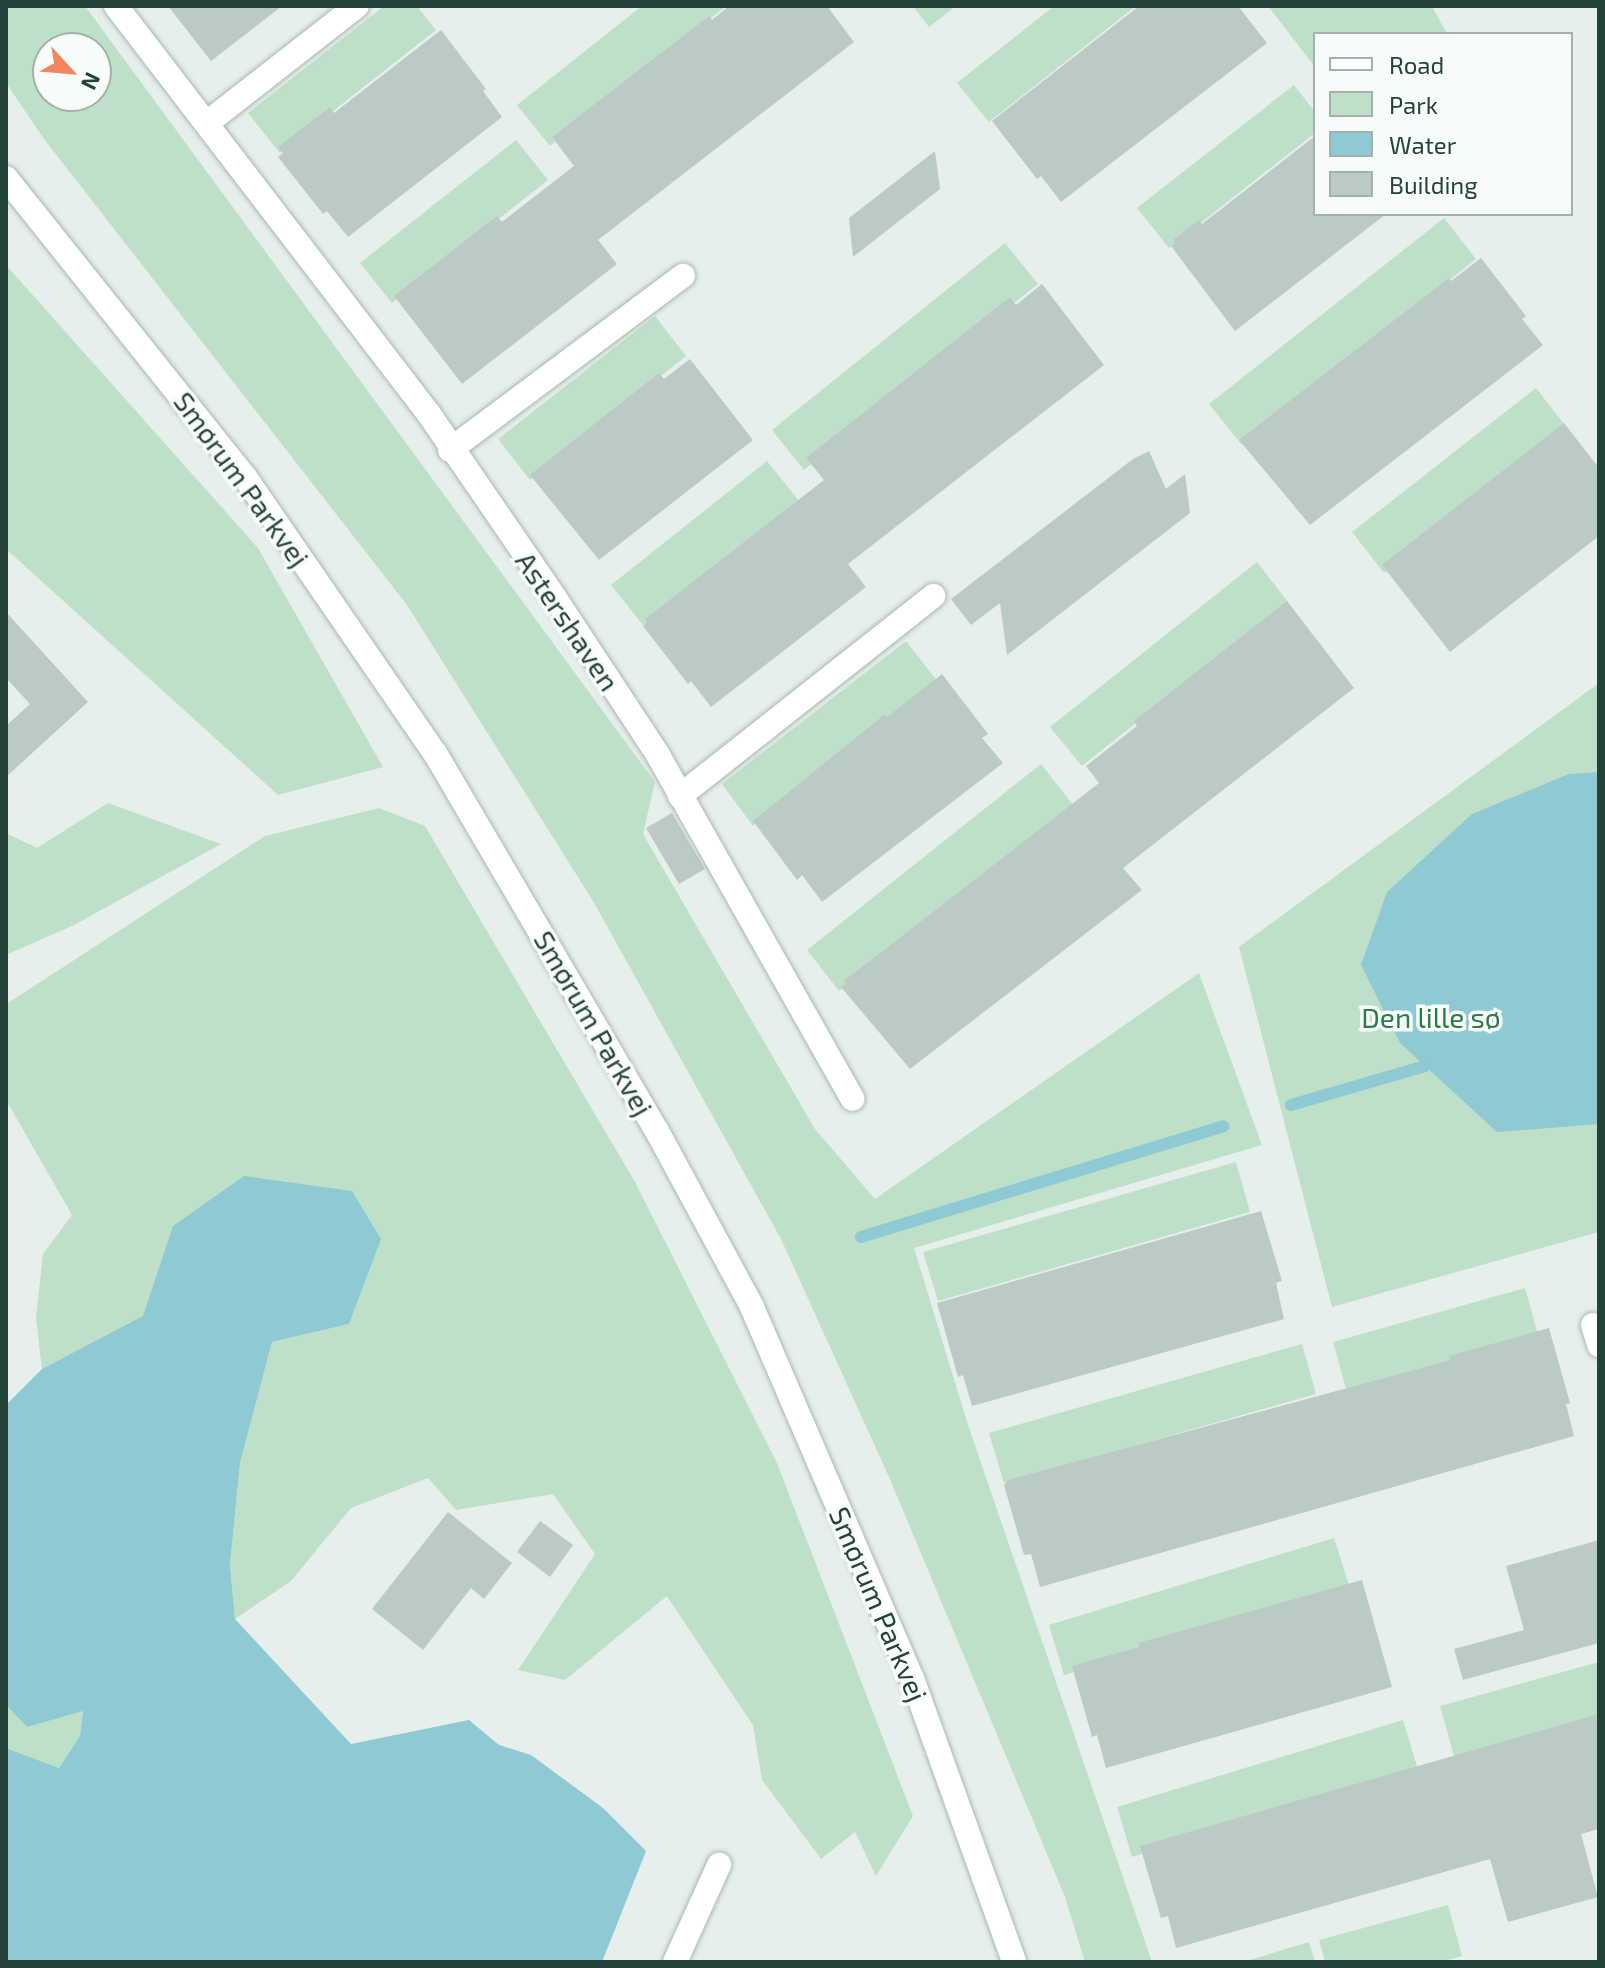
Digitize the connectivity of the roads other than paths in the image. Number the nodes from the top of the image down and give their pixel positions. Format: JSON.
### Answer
{"nodes":[{"id":1,"x":116,"y":6,"type":"edge"},
{"id":2,"x":357,"y":6,"type":"edge"},
{"id":3,"x":207,"y":123,"type":"junction"},
{"id":4,"x":6,"y":178,"type":"edge"},
{"id":5,"x":683,"y":276,"type":"dead end"},
{"id":6,"x":450,"y":450,"type":"junction"},
{"id":7,"x":933,"y":596,"type":"dead end"},
{"id":8,"x":680,"y":796,"type":"junction"},
{"id":9,"x":853,"y":1099,"type":"dead end"},
{"id":10,"x":719,"y":1865,"type":"dead end"},
{"id":11,"x":675,"y":1962,"type":"edge"},
{"id":12,"x":1014,"y":1962,"type":"edge"}],
"edges":[{"from":1,"to":3,"type":"street","name":"Astershaven"},
{"from":2,"to":3,"type":"street"},
{"from":3,"to":6,"type":"street","name":"Astershaven"},
{"from":4,"to":12,"type":"street","name":"Smørum Parkvej"},
{"from":5,"to":6,"type":"street"},
{"from":6,"to":8,"type":"street","name":"Astershaven"},
{"from":7,"to":8,"type":"street"},
{"from":8,"to":9,"type":"street","name":"Astershaven"},
{"from":10,"to":11,"type":"street"}]}
